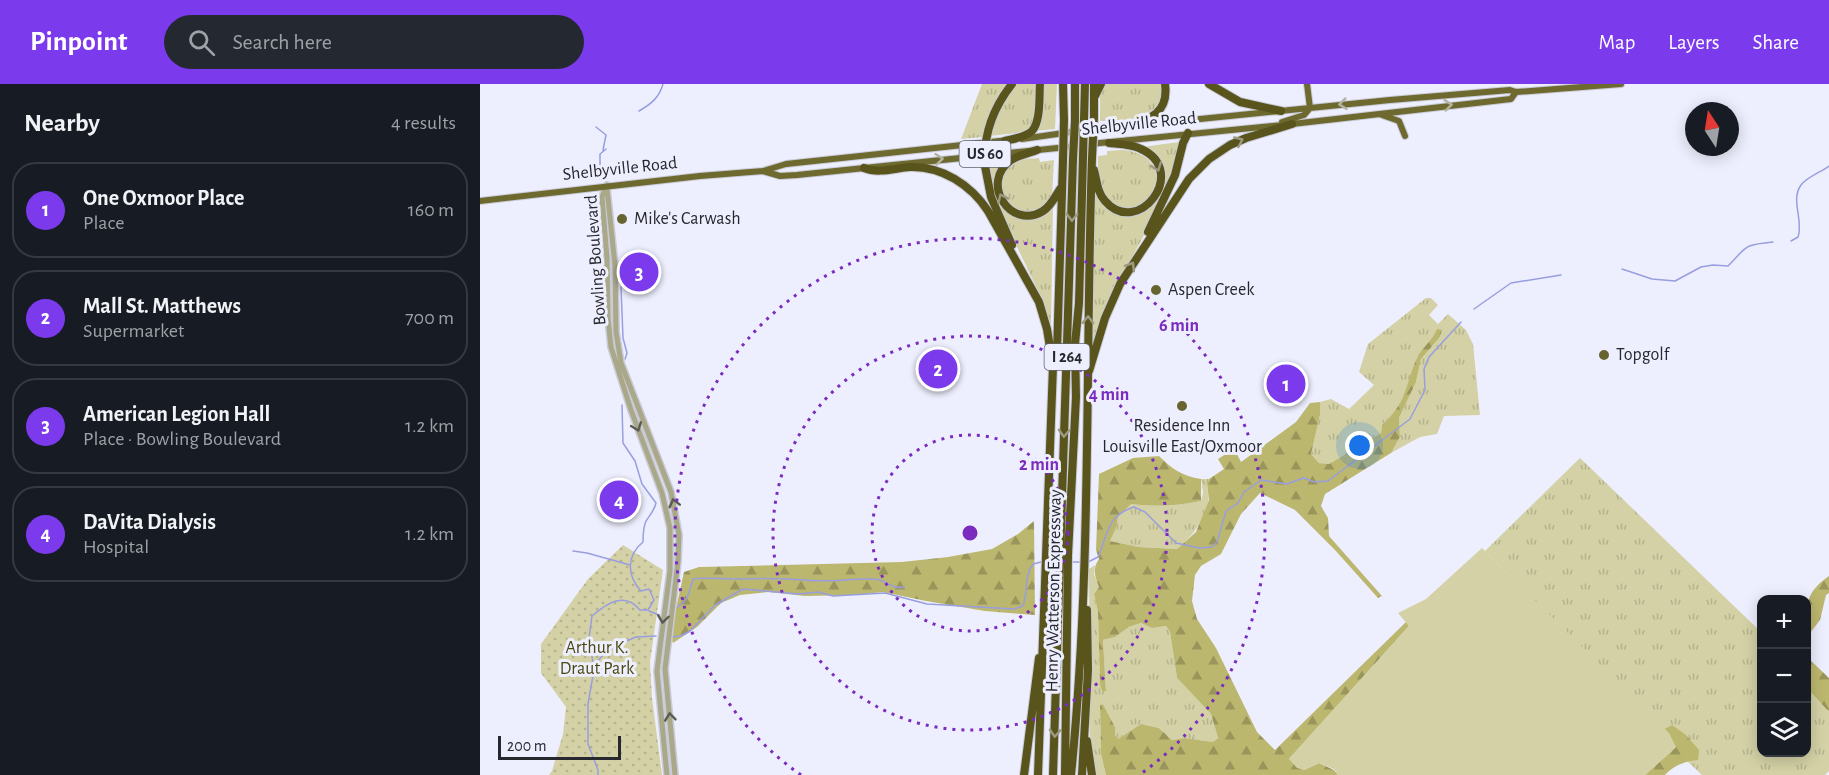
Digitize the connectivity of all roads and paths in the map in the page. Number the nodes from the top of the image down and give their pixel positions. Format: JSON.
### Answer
{"nodes":[{"id":1,"x":1012,"y":84,"type":"edge"},
{"id":2,"x":1040,"y":84,"type":"edge"},
{"id":3,"x":1064,"y":84,"type":"edge"},
{"id":4,"x":1075,"y":84,"type":"edge"},
{"id":5,"x":1085,"y":84,"type":"edge"},
{"id":6,"x":1094,"y":84,"type":"edge"},
{"id":7,"x":1101,"y":84,"type":"edge"},
{"id":8,"x":1165,"y":84,"type":"edge"},
{"id":9,"x":1307,"y":84,"type":"edge"},
{"id":10,"x":1621,"y":84,"type":"edge"},
{"id":11,"x":1211,"y":85,"type":"edge"},
{"id":12,"x":1516,"y":92,"type":"junction"},
{"id":13,"x":1094,"y":97,"type":"junction"},
{"id":14,"x":1310,"y":108,"type":"junction"},
{"id":15,"x":1281,"y":111,"type":"junction"},
{"id":16,"x":1376,"y":114,"type":"junction"},
{"id":17,"x":1292,"y":124,"type":"junction"},
{"id":18,"x":1272,"y":125,"type":"junction"},
{"id":19,"x":1128,"y":126,"type":"junction"},
{"id":20,"x":1188,"y":133,"type":"junction"},
{"id":21,"x":1405,"y":136,"type":"dead end"},
{"id":22,"x":1005,"y":141,"type":"junction"},
{"id":23,"x":1109,"y":142,"type":"junction"},
{"id":24,"x":1037,"y":150,"type":"junction"},
{"id":25,"x":1089,"y":160,"type":"junction"},
{"id":26,"x":864,"y":168,"type":"junction"},
{"id":27,"x":763,"y":171,"type":"junction"},
{"id":28,"x":608,"y":185,"type":"junction"},
{"id":29,"x":1061,"y":188,"type":"junction"},
{"id":30,"x":480,"y":201,"type":"edge"},
{"id":31,"x":1144,"y":245,"type":"junction"},
{"id":32,"x":1035,"y":295,"type":"junction"},
{"id":33,"x":1053,"y":366,"type":"junction"},
{"id":34,"x":1087,"y":378,"type":"junction"},
{"id":35,"x":1065,"y":554,"type":"junction"},
{"id":36,"x":1064,"y":570,"type":"junction"},
{"id":37,"x":1085,"y":570,"type":"junction"},
{"id":38,"x":1044,"y":621,"type":"junction"},
{"id":39,"x":1084,"y":710,"type":"junction"},
{"id":40,"x":667,"y":775,"type":"edge"},
{"id":41,"x":675,"y":775,"type":"edge"},
{"id":42,"x":1024,"y":775,"type":"edge"},
{"id":43,"x":1038,"y":775,"type":"edge"},
{"id":44,"x":1053,"y":775,"type":"edge"},
{"id":45,"x":1065,"y":775,"type":"edge"},
{"id":46,"x":1071,"y":775,"type":"edge"},
{"id":47,"x":1082,"y":775,"type":"edge"},
{"id":48,"x":1092,"y":775,"type":"edge"}],
"edges":[{"from":1,"to":32,"type":"highway","bridge":true},
{"from":2,"to":22,"type":"highway"},
{"from":3,"to":29,"type":"highway","bridge":true},
{"from":4,"to":35,"type":"highway","name":"Henry Watterson Expressway","number":"I 264","one_way":true,"bridge":true},
{"from":5,"to":25,"type":"highway","name":"Henry Watterson Expressway","number":"I 264","bridge":true},
{"from":6,"to":13,"type":"highway"},
{"from":7,"to":13,"type":"highway"},
{"from":8,"to":19,"type":"highway"},
{"from":9,"to":14,"type":"main road"},
{"from":10,"to":12,"type":"main road","name":"Shelbyville Road","number":"US 60"},
{"from":11,"to":15,"type":"highway"},
{"from":12,"to":14,"type":"main road","name":"Shelbyville Road","number":"US 60","one_way":true},
{"from":16,"to":12,"type":"main road","name":"Shelbyville Road","number":"US 60","one_way":true},
{"from":13,"to":25,"type":"highway","bridge":true},
{"from":14,"to":15,"type":"main road","name":"Shelbyville Road","number":"US 60"},
{"from":14,"to":18,"type":"main road"},
{"from":15,"to":19,"type":"main road","name":"Shelbyville Road","number":"US 60"},
{"from":16,"to":17,"type":"main road","name":"Shelbyville Road","number":"US 60"},
{"from":16,"to":21,"type":"main road"},
{"from":17,"to":18,"type":"main road","name":"Shelbyville Road","number":"US 60"},
{"from":31,"to":17,"type":"highway","one_way":true},
{"from":18,"to":20,"type":"main road","name":"Shelbyville Road","number":"US 60"},
{"from":19,"to":22,"type":"main road","name":"Shelbyville Road","number":"US 60"},
{"from":20,"to":23,"type":"main road","name":"Shelbyville Road","number":"US 60"},
{"from":20,"to":31,"type":"highway"},
{"from":22,"to":27,"type":"main road","name":"Shelbyville Road","number":"US 60"},
{"from":23,"to":24,"type":"main road","name":"Shelbyville Road","number":"US 60"},
{"from":23,"to":25,"type":"highway","one_way":true},
{"from":26,"to":24,"type":"main road","name":"Shelbyville Road","number":"US 60","one_way":true},
{"from":29,"to":24,"type":"highway","one_way":true},
{"from":34,"to":25,"type":"highway","one_way":true},
{"from":25,"to":35,"type":"highway","name":"Henry Watterson Expressway","number":"I 264"},
{"from":26,"to":27,"type":"main road","name":"Shelbyville Road","number":"US 60"},
{"from":26,"to":32,"type":"highway"},
{"from":27,"to":28,"type":"main road","name":"Shelbyville Road","number":"US 60"},
{"from":28,"to":30,"type":"main road","name":"Shelbyville Road","number":"US 60"},
{"from":28,"to":40,"type":"street","name":"Bowling Boulevard","one_way":true},
{"from":41,"to":28,"type":"street","name":"Bowling Boulevard","one_way":true},
{"from":29,"to":33,"type":"highway"},
{"from":34,"to":31,"type":"highway","one_way":true},
{"from":32,"to":33,"type":"highway"},
{"from":33,"to":38,"type":"highway"},
{"from":34,"to":37,"type":"highway"},
{"from":35,"to":36,"type":"highway","name":"Henry Watterson Expressway","number":"I 264"},
{"from":36,"to":44,"type":"highway","name":"Henry Watterson Expressway","number":"I 264","one_way":true},
{"from":36,"to":45,"type":"highway","name":"Henry Watterson Expressway","number":"I 264"},
{"from":37,"to":39,"type":"highway"},
{"from":37,"to":46,"type":"highway"},
{"from":38,"to":42,"type":"highway"},
{"from":38,"to":43,"type":"highway"},
{"from":39,"to":47,"type":"highway"},
{"from":39,"to":48,"type":"highway"}]}
